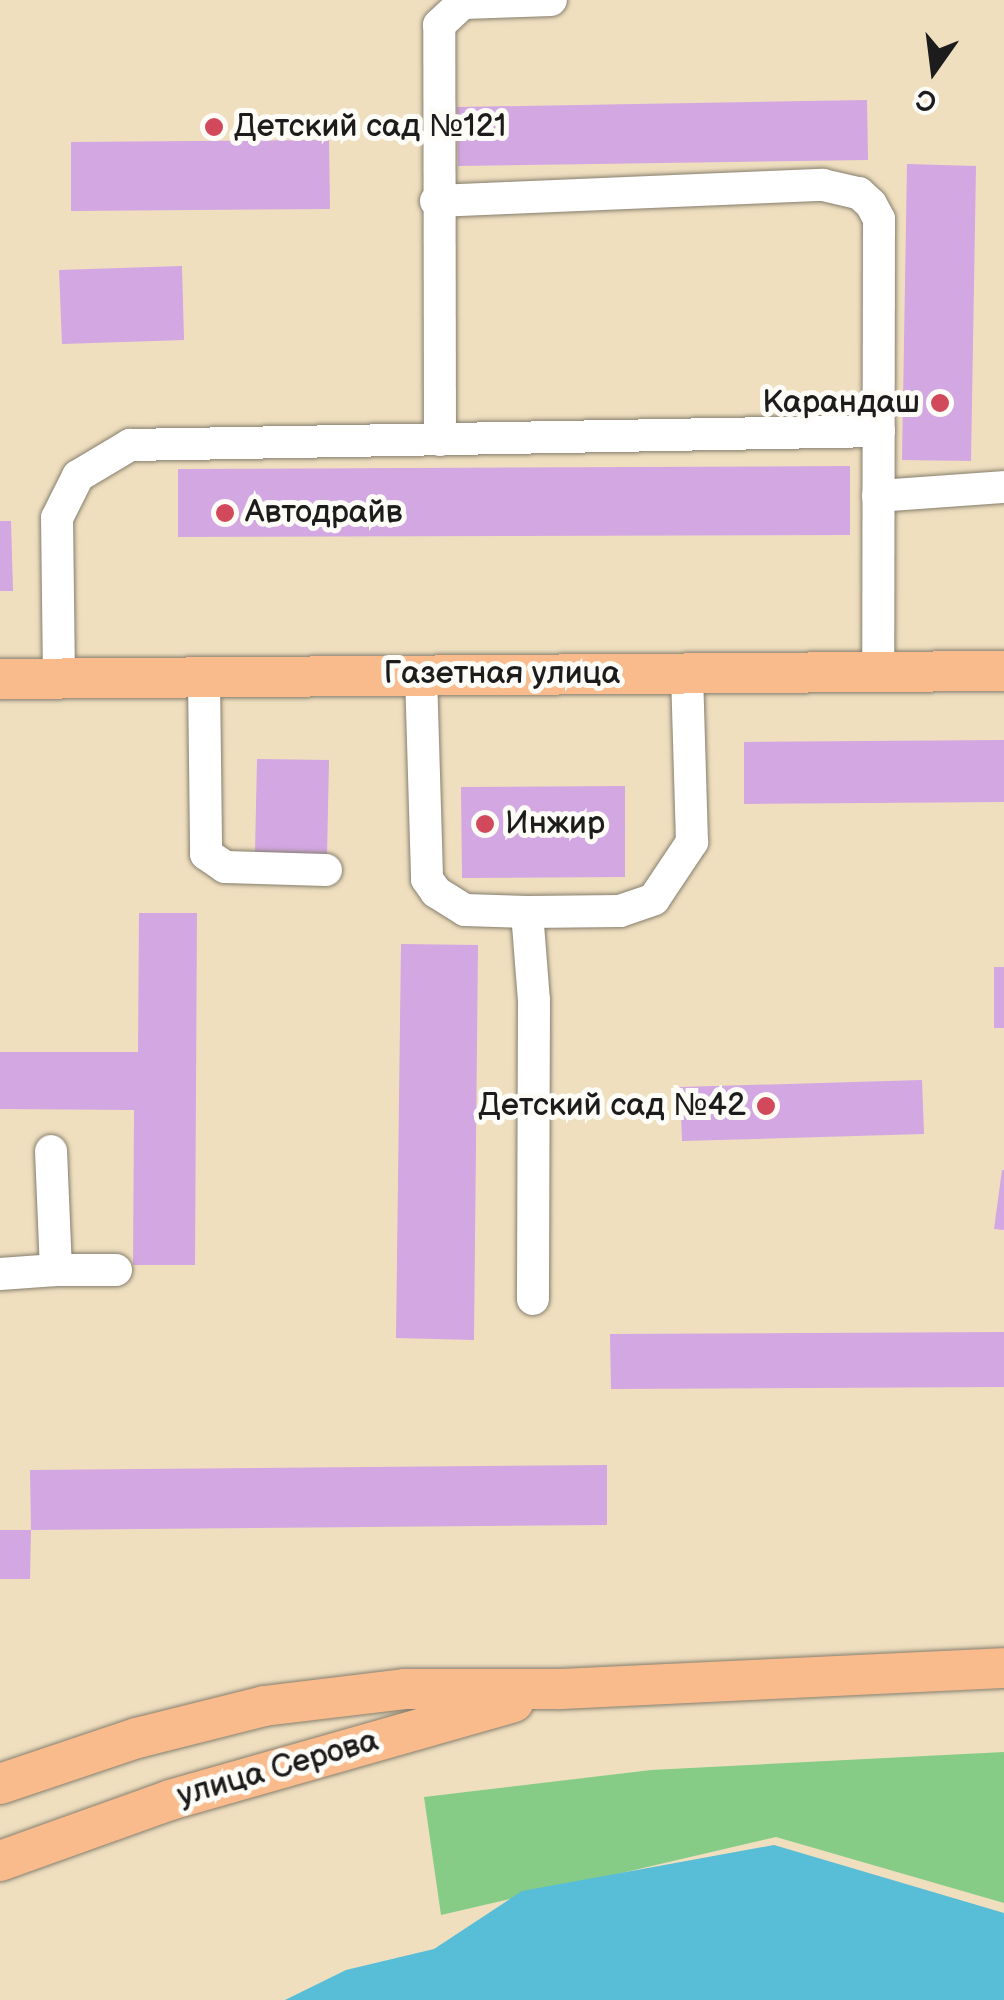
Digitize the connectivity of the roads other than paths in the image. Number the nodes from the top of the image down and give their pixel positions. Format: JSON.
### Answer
{"nodes":[{"id":1,"x":551,"y":0,"type":"edge"},
{"id":2,"x":436,"y":202,"type":"junction"},
{"id":3,"x":879,"y":431,"type":"junction"},
{"id":4,"x":440,"y":440,"type":"junction"},
{"id":5,"x":1004,"y":487,"type":"edge"},
{"id":6,"x":878,"y":496,"type":"junction"},
{"id":7,"x":878,"y":672,"type":"junction"},
{"id":8,"x":1004,"y":672,"type":"edge"},
{"id":9,"x":687,"y":673,"type":"junction"},
{"id":10,"x":421,"y":674,"type":"junction"},
{"id":11,"x":204,"y":678,"type":"junction"},
{"id":12,"x":0,"y":679,"type":"edge"},
{"id":13,"x":59,"y":679,"type":"junction"},
{"id":14,"x":326,"y":870,"type":"dead end"},
{"id":15,"x":528,"y":912,"type":"junction"},
{"id":16,"x":51,"y":1151,"type":"dead end"},
{"id":17,"x":56,"y":1270,"type":"junction"},
{"id":18,"x":116,"y":1270,"type":"dead end"},
{"id":19,"x":0,"y":1274,"type":"edge"},
{"id":20,"x":533,"y":1299,"type":"dead end"},
{"id":21,"x":1004,"y":1668,"type":"edge"},
{"id":22,"x":560,"y":1689,"type":"junction"},
{"id":23,"x":0,"y":1784,"type":"edge"},
{"id":24,"x":0,"y":1861,"type":"edge"}],
"edges":[{"from":1,"to":2,"type":"lane"},
{"from":2,"to":3,"type":"lane"},
{"from":2,"to":4,"type":"lane"},
{"from":3,"to":4,"type":"lane"},
{"from":3,"to":6,"type":"lane"},
{"from":4,"to":13,"type":"lane"},
{"from":5,"to":6,"type":"lane"},
{"from":6,"to":7,"type":"lane"},
{"from":7,"to":8,"type":"main road","name":"Газетная улица"},
{"from":7,"to":9,"type":"main road","name":"Газетная улица"},
{"from":9,"to":10,"type":"main road","name":"Газетная улица"},
{"from":9,"to":15,"type":"lane"},
{"from":10,"to":11,"type":"main road","name":"Газетная улица"},
{"from":10,"to":15,"type":"lane"},
{"from":11,"to":13,"type":"main road","name":"Газетная улица"},
{"from":11,"to":14,"type":"lane"},
{"from":12,"to":13,"type":"main road","name":"Газетная улица"},
{"from":15,"to":20,"type":"lane"},
{"from":16,"to":17,"type":"lane"},
{"from":17,"to":18,"type":"lane"},
{"from":17,"to":19,"type":"lane"},
{"from":21,"to":22,"type":"main road","name":"улица Серова"},
{"from":22,"to":23,"type":"main road","name":"улица Серова"},
{"from":22,"to":24,"type":"main road","name":"улица Серова"}]}
